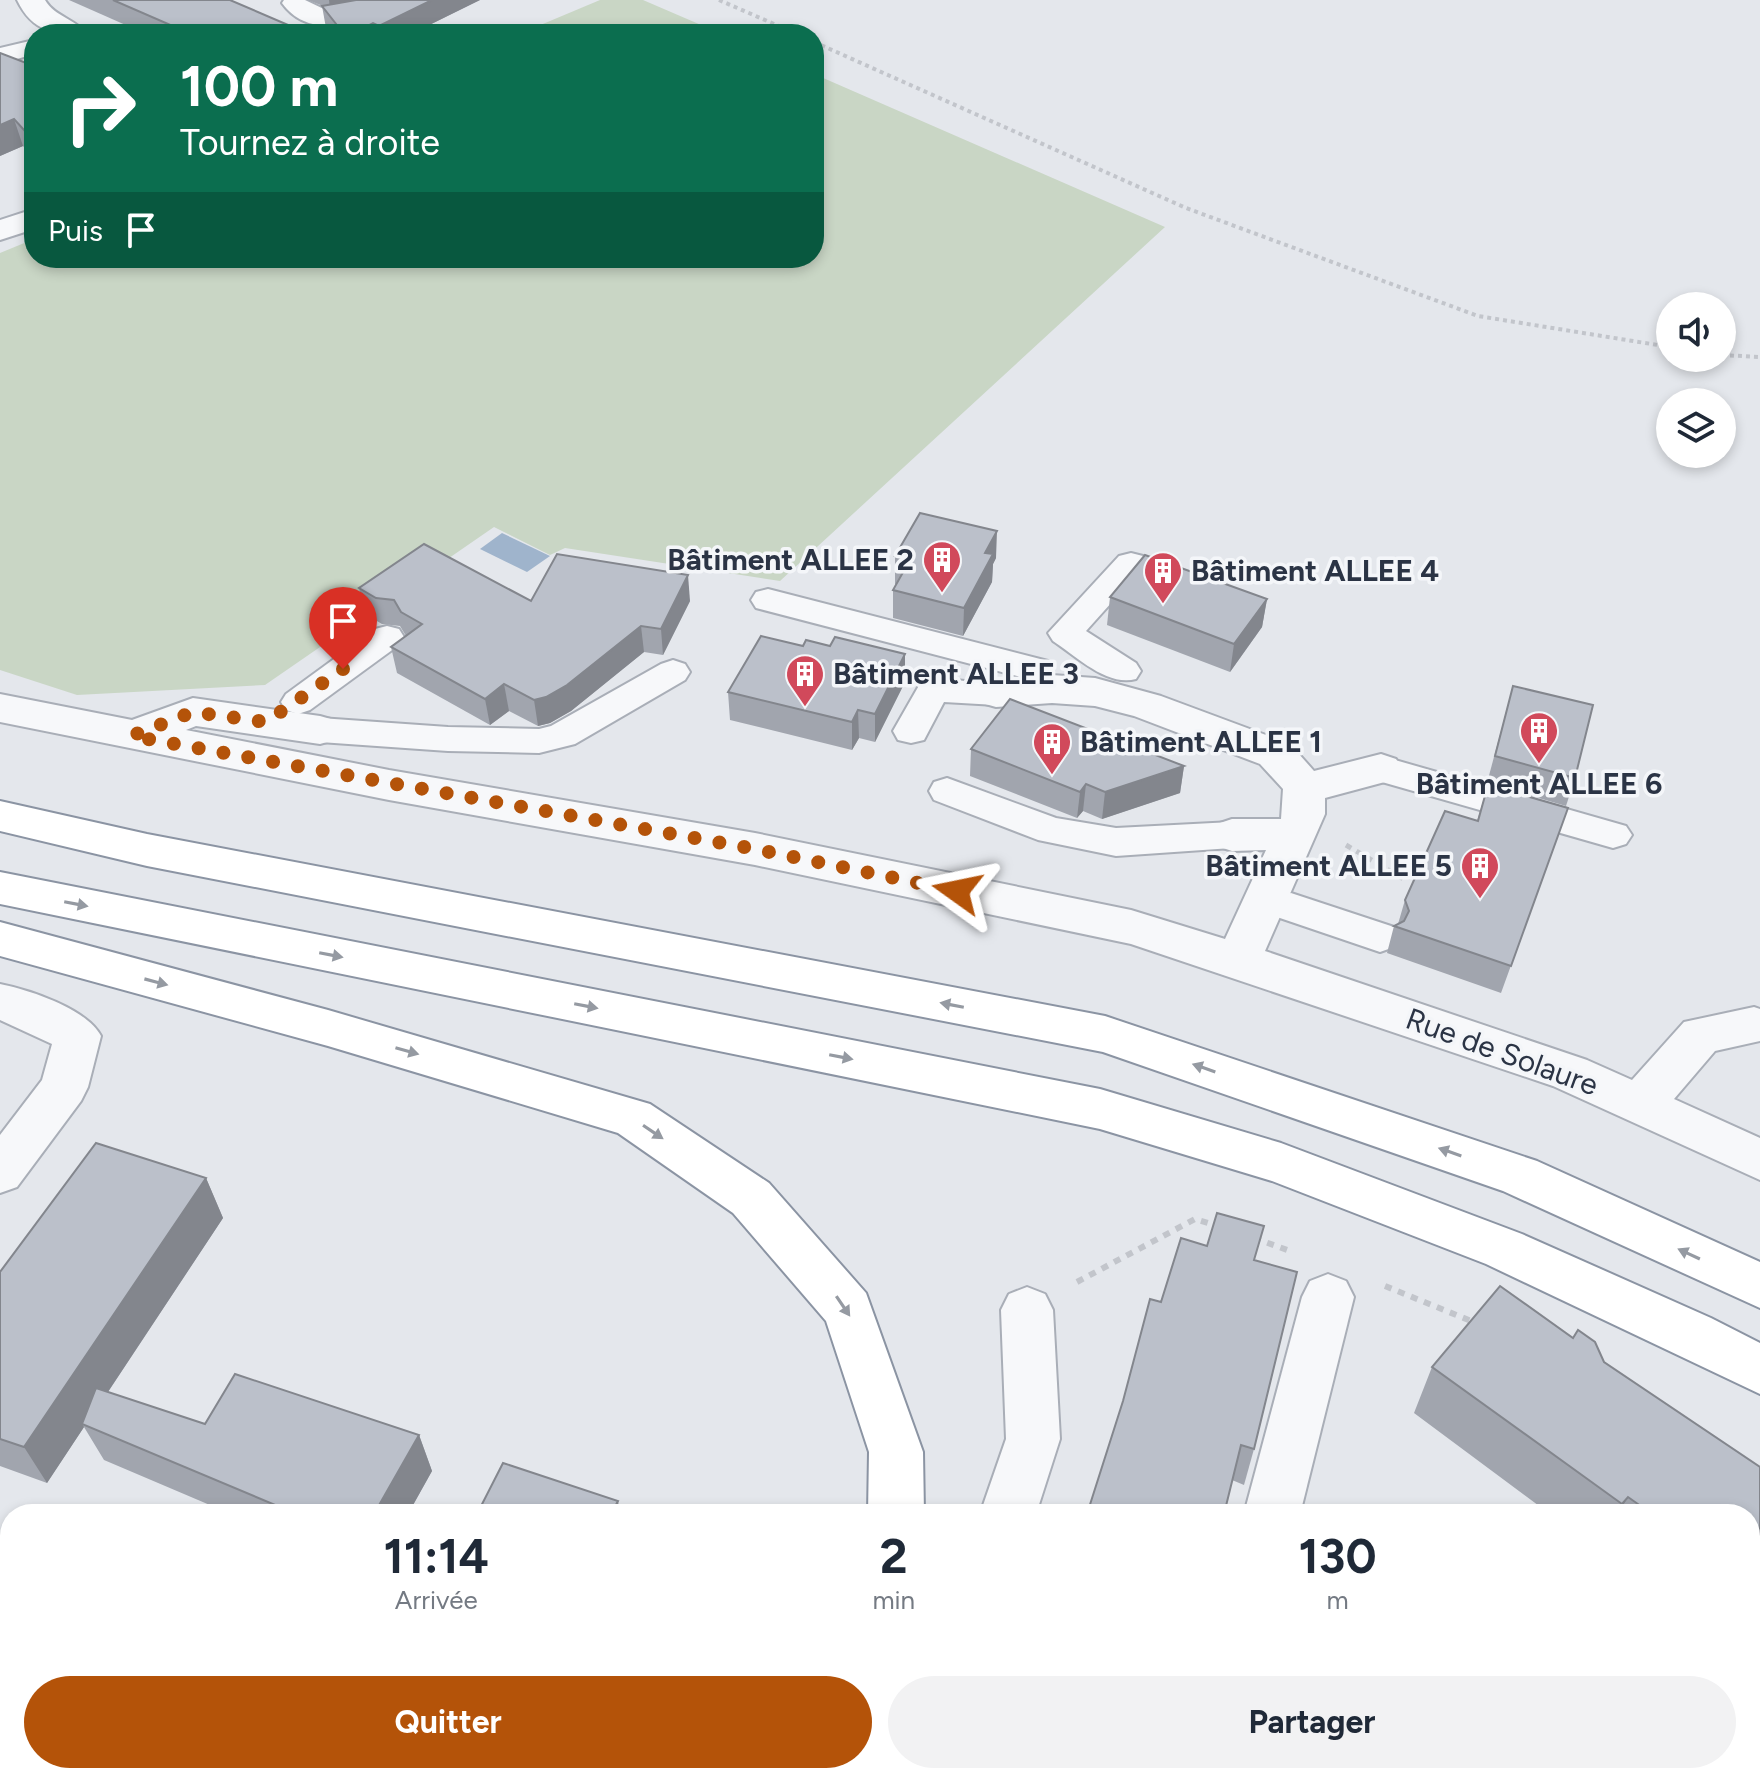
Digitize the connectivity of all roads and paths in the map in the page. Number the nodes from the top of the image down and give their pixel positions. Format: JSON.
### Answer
{"nodes":[{"id":1,"x":31,"y":0,"type":"edge"},
{"id":2,"x":390,"y":0,"type":"edge"},
{"id":3,"x":719,"y":0,"type":"edge"},
{"id":4,"x":294,"y":3,"type":"dead end"},
{"id":5,"x":56,"y":24,"type":"edge"},
{"id":6,"x":774,"y":24,"type":"edge"},
{"id":7,"x":824,"y":46,"type":"edge"},
{"id":8,"x":24,"y":48,"type":"edge"},
{"id":9,"x":0,"y":57,"type":"edge"},
{"id":10,"x":24,"y":222,"type":"edge"},
{"id":11,"x":0,"y":231,"type":"edge"},
{"id":12,"x":1656,"y":345,"type":"edge"},
{"id":13,"x":1736,"y":356,"type":"edge"},
{"id":14,"x":1760,"y":357,"type":"edge"},
{"id":15,"x":1131,"y":563,"type":"dead end"},
{"id":16,"x":768,"y":600,"type":"dead end"},
{"id":17,"x":387,"y":637,"type":"dead end"},
{"id":18,"x":1124,"y":671,"type":"joint"},
{"id":19,"x":673,"y":672,"type":"dead end"},
{"id":20,"x":1044,"y":679,"type":"junction"},
{"id":21,"x":996,"y":693,"type":"joint"},
{"id":22,"x":1147,"y":706,"type":"junction"},
{"id":23,"x":0,"y":708,"type":"edge"},
{"id":24,"x":295,"y":718,"type":"junction"},
{"id":25,"x":911,"y":731,"type":"dead end"},
{"id":26,"x":131,"y":736,"type":"junction"},
{"id":27,"x":1381,"y":769,"type":"joint"},
{"id":28,"x":947,"y":791,"type":"dead end"},
{"id":29,"x":0,"y":816,"type":"edge"},
{"id":30,"x":1306,"y":816,"type":"junction"},
{"id":31,"x":1232,"y":835,"type":"joint"},
{"id":32,"x":1613,"y":835,"type":"dead end"},
{"id":33,"x":1407,"y":881,"type":"dead end"},
{"id":34,"x":0,"y":888,"type":"edge"},
{"id":35,"x":1278,"y":903,"type":"junction"},
{"id":36,"x":1380,"y":937,"type":"dead end"},
{"id":37,"x":0,"y":939,"type":"edge"},
{"id":38,"x":1238,"y":960,"type":"junction"},
{"id":39,"x":0,"y":1002,"type":"edge"},
{"id":40,"x":1758,"y":1035,"type":"edge"},
{"id":41,"x":1640,"y":1104,"type":"junction"},
{"id":42,"x":1760,"y":1160,"type":"edge"},
{"id":43,"x":0,"y":1172,"type":"edge"},
{"id":44,"x":1333,"y":1282,"type":"dead end"},
{"id":45,"x":1760,"y":1286,"type":"edge"},
{"id":46,"x":1027,"y":1310,"type":"dead end"},
{"id":47,"x":1760,"y":1370,"type":"edge"},
{"id":48,"x":896,"y":1504,"type":"edge"},
{"id":49,"x":1011,"y":1504,"type":"edge"},
{"id":50,"x":1275,"y":1504,"type":"edge"}],
"edges":[{"from":1,"to":5,"type":"street"},
{"from":2,"to":4,"type":"lane"},
{"from":3,"to":6,"type":"path"},
{"from":7,"to":12,"type":"path"},
{"from":8,"to":9,"type":"lane"},
{"from":10,"to":11,"type":"street"},
{"from":13,"to":14,"type":"path"},
{"from":15,"to":18,"type":"lane"},
{"from":16,"to":20,"type":"lane"},
{"from":17,"to":24,"type":"lane"},
{"from":18,"to":22,"type":"street"},
{"from":19,"to":24,"type":"lane"},
{"from":20,"to":21,"type":"street"},
{"from":20,"to":22,"type":"street"},
{"from":21,"to":25,"type":"lane"},
{"from":22,"to":30,"type":"street"},
{"from":23,"to":26,"type":"street","name":"Rue de Solaure"},
{"from":24,"to":26,"type":"street"},
{"from":26,"to":38,"type":"street","name":"Rue de Solaure"},
{"from":27,"to":30,"type":"street"},
{"from":27,"to":32,"type":"lane"},
{"from":28,"to":31,"type":"lane"},
{"from":45,"to":29,"type":"highway","one_way":true},
{"from":30,"to":31,"type":"street"},
{"from":30,"to":33,"type":"path"},
{"from":30,"to":35,"type":"street"},
{"from":34,"to":47,"type":"highway","one_way":true},
{"from":35,"to":36,"type":"lane"},
{"from":35,"to":38,"type":"street"},
{"from":37,"to":48,"type":"highway","one_way":true},
{"from":38,"to":41,"type":"street","name":"Rue de Solaure"},
{"from":39,"to":43,"type":"street"},
{"from":40,"to":41,"type":"street"},
{"from":41,"to":42,"type":"street","name":"Rue de Solaure"},
{"from":44,"to":50,"type":"street"},
{"from":46,"to":49,"type":"street"}]}
